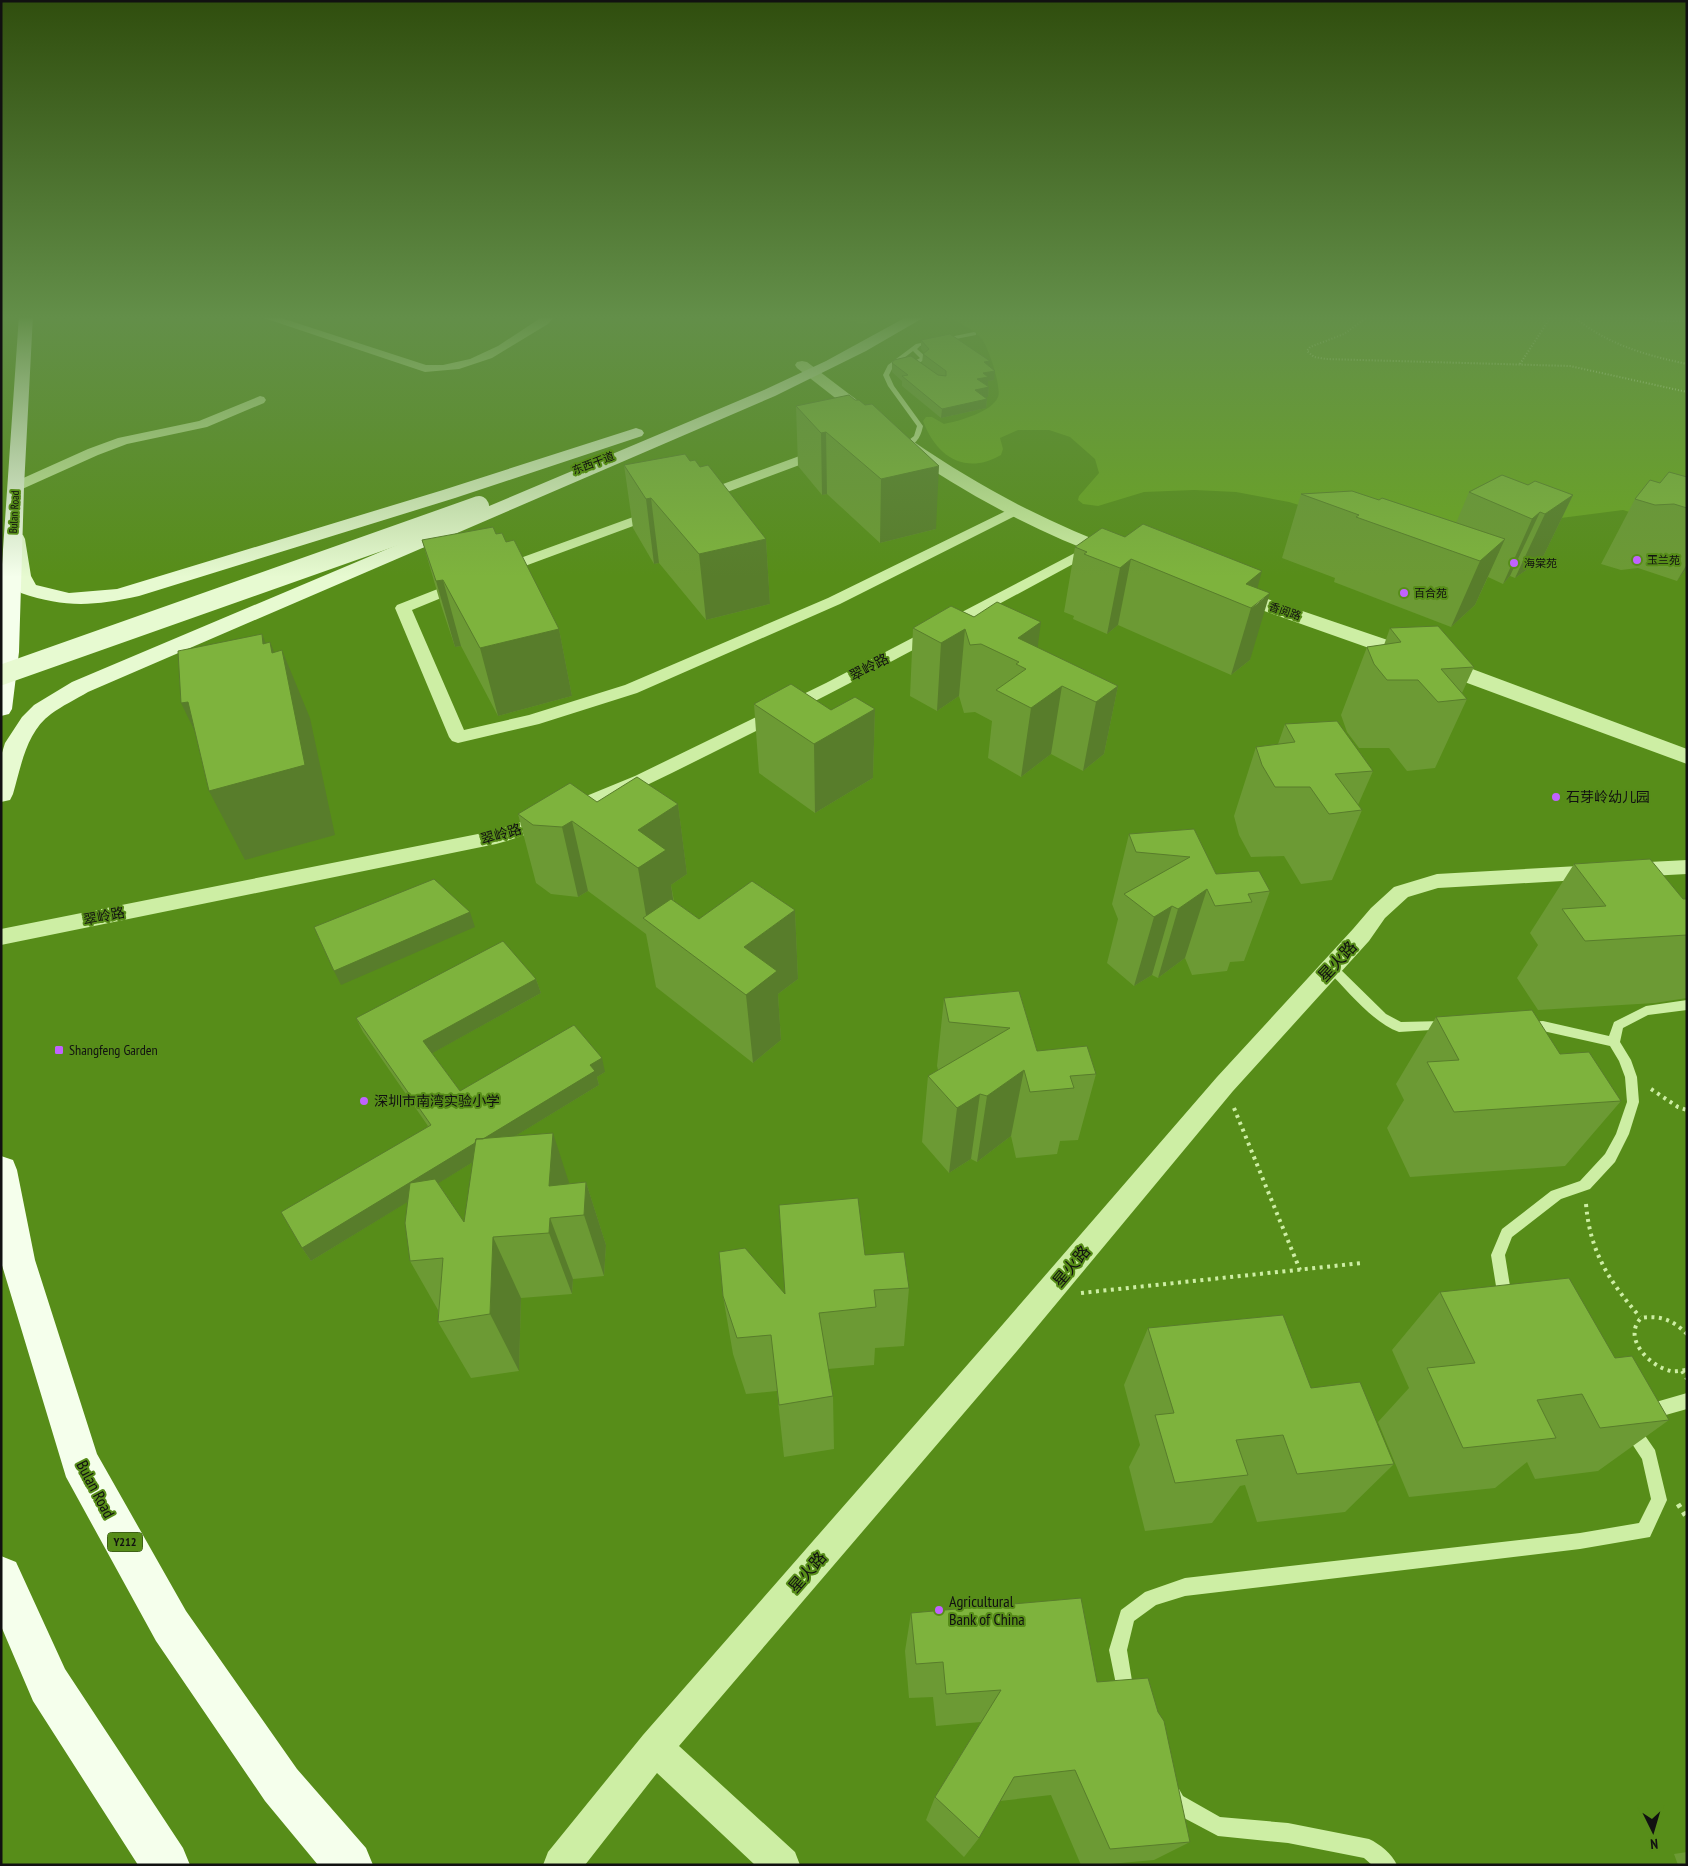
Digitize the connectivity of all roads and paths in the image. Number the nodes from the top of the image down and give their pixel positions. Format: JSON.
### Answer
{"nodes":[{"id":1,"x":16,"y":402,"type":"edge"},
{"id":2,"x":255,"y":402,"type":"edge"},
{"id":3,"x":750,"y":402,"type":"edge"},
{"id":4,"x":850,"y":402,"type":"edge"},
{"id":5,"x":903,"y":402,"type":"edge"},
{"id":6,"x":212,"y":420,"type":"junction"},
{"id":7,"x":686,"y":422,"type":"junction"},
{"id":8,"x":227,"y":428,"type":"dead end"},
{"id":9,"x":895,"y":437,"type":"junction"},
{"id":10,"x":841,"y":447,"type":"edge"},
{"id":11,"x":15,"y":487,"type":"junction"},
{"id":12,"x":686,"y":502,"type":"edge"},
{"id":13,"x":475,"y":503,"type":"junction"},
{"id":14,"x":668,"y":508,"type":"edge"},
{"id":15,"x":1014,"y":511,"type":"junction"},
{"id":16,"x":14,"y":522,"type":"junction"},
{"id":17,"x":1094,"y":547,"type":"junction"},
{"id":18,"x":1131,"y":559,"type":"edge"},
{"id":19,"x":1215,"y":587,"type":"edge"},
{"id":20,"x":1,"y":662,"type":"edge"},
{"id":21,"x":1,"y":675,"type":"edge"},
{"id":22,"x":1,"y":709,"type":"edge"},
{"id":23,"x":1687,"y":757,"type":"edge"},
{"id":24,"x":1,"y":794,"type":"edge"},
{"id":25,"x":1687,"y":866,"type":"edge"},
{"id":26,"x":1,"y":936,"type":"edge"},
{"id":27,"x":1331,"y":967,"type":"junction"},
{"id":28,"x":1687,"y":1005,"type":"edge"},
{"id":29,"x":1518,"y":1024,"type":"edge"},
{"id":30,"x":1453,"y":1025,"type":"edge"},
{"id":31,"x":1614,"y":1042,"type":"junction"},
{"id":32,"x":1631,"y":1076,"type":"junction"},
{"id":33,"x":1225,"y":1084,"type":"junction"},
{"id":34,"x":1687,"y":1110,"type":"edge"},
{"id":35,"x":1,"y":1170,"type":"edge"},
{"id":36,"x":1585,"y":1185,"type":"junction"},
{"id":37,"x":1362,"y":1263,"type":"dead end"},
{"id":38,"x":1300,"y":1270,"type":"junction"},
{"id":39,"x":1044,"y":1297,"type":"junction"},
{"id":40,"x":1515,"y":1313,"type":"edge"},
{"id":41,"x":1640,"y":1317,"type":"junction"},
{"id":42,"x":1687,"y":1334,"type":"edge"},
{"id":43,"x":1684,"y":1370,"type":"edge"},
{"id":44,"x":1687,"y":1380,"type":"edge"},
{"id":45,"x":1687,"y":1401,"type":"edge"},
{"id":46,"x":1,"y":1578,"type":"edge"},
{"id":47,"x":1128,"y":1707,"type":"edge"},
{"id":48,"x":655,"y":1747,"type":"junction"},
{"id":49,"x":1162,"y":1780,"type":"edge"},
{"id":50,"x":166,"y":1865,"type":"edge"},
{"id":51,"x":349,"y":1865,"type":"edge"},
{"id":52,"x":561,"y":1865,"type":"edge"},
{"id":53,"x":782,"y":1865,"type":"edge"},
{"id":54,"x":1387,"y":1865,"type":"edge"}],
"edges":[{"from":1,"to":11,"type":"main road","name":"Bulan Road"},
{"from":2,"to":6,"type":"street"},
{"from":3,"to":7,"type":"main road","name":"东西干道"},
{"from":4,"to":9,"type":"street"},
{"from":5,"to":9,"type":"lane"},
{"from":6,"to":8,"type":"street"},
{"from":6,"to":11,"type":"street"},
{"from":7,"to":13,"type":"main road","name":"东西干道"},
{"from":7,"to":16,"type":"main road"},
{"from":7,"to":24,"type":"main road"},
{"from":9,"to":15,"type":"street"},
{"from":10,"to":12,"type":"street"},
{"from":11,"to":16,"type":"main road","name":"Bulan Road"},
{"from":13,"to":20,"type":"main road"},
{"from":13,"to":21,"type":"main road","bridge":true},
{"from":14,"to":15,"type":"street"},
{"from":15,"to":17,"type":"street"},
{"from":16,"to":22,"type":"main road","name":"Bulan Road"},
{"from":17,"to":18,"type":"street"},
{"from":17,"to":26,"type":"street","name":"翠岭路"},
{"from":19,"to":23,"type":"street","name":"香阅路"},
{"from":25,"to":27,"type":"street","name":"星火路"},
{"from":27,"to":30,"type":"lane"},
{"from":27,"to":33,"type":"street","name":"星火路"},
{"from":28,"to":31,"type":"lane"},
{"from":29,"to":31,"type":"lane"},
{"from":31,"to":32,"type":"lane"},
{"from":32,"to":34,"type":"path"},
{"from":32,"to":36,"type":"lane"},
{"from":33,"to":38,"type":"path"},
{"from":33,"to":39,"type":"street","name":"星火路"},
{"from":35,"to":51,"type":"main road","name":"Bulan Road","number":"Y212"},
{"from":36,"to":40,"type":"lane"},
{"from":36,"to":41,"type":"path"},
{"from":37,"to":38,"type":"path"},
{"from":38,"to":39,"type":"path"},
{"from":39,"to":48,"type":"street","name":"星火路"},
{"from":41,"to":42,"type":"path"},
{"from":41,"to":43,"type":"path"},
{"from":43,"to":44,"type":"path"},
{"from":45,"to":47,"type":"lane"},
{"from":46,"to":50,"type":"main road"},
{"from":48,"to":52,"type":"street","name":"星火路"},
{"from":48,"to":53,"type":"street"},
{"from":49,"to":54,"type":"lane"}]}
